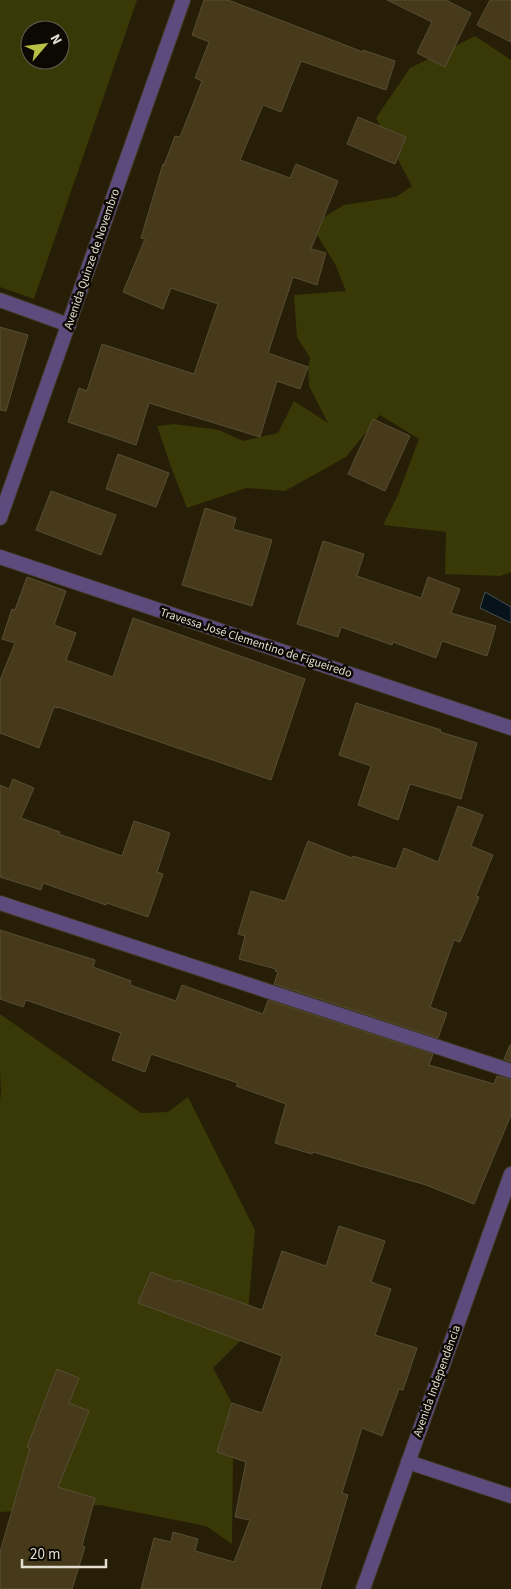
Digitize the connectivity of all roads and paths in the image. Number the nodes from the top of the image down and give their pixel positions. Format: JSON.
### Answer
{"nodes":[{"id":1,"x":183,"y":0,"type":"edge"},
{"id":2,"x":0,"y":300,"type":"edge"},
{"id":3,"x":69,"y":325,"type":"junction"},
{"id":4,"x":0,"y":518,"type":"edge"},
{"id":5,"x":0,"y":558,"type":"edge"},
{"id":6,"x":511,"y":728,"type":"edge"},
{"id":7,"x":0,"y":903,"type":"edge"},
{"id":8,"x":511,"y":1071,"type":"edge"},
{"id":9,"x":511,"y":1174,"type":"edge"},
{"id":10,"x":408,"y":1462,"type":"junction"},
{"id":11,"x":511,"y":1496,"type":"edge"},
{"id":12,"x":363,"y":1589,"type":"edge"}],
"edges":[{"from":1,"to":3,"type":"street","name":"Avenida Quinze de Novembro"},
{"from":2,"to":3,"type":"street"},
{"from":3,"to":4,"type":"street","name":"Avenida Quinze de Novembro"},
{"from":5,"to":6,"type":"street","name":"Travessa José Clementino de Figueiredo"},
{"from":7,"to":8,"type":"street"},
{"from":9,"to":10,"type":"street","name":"Avenida Independência"},
{"from":10,"to":11,"type":"street"},
{"from":10,"to":12,"type":"street","name":"Avenida Independência"}]}
